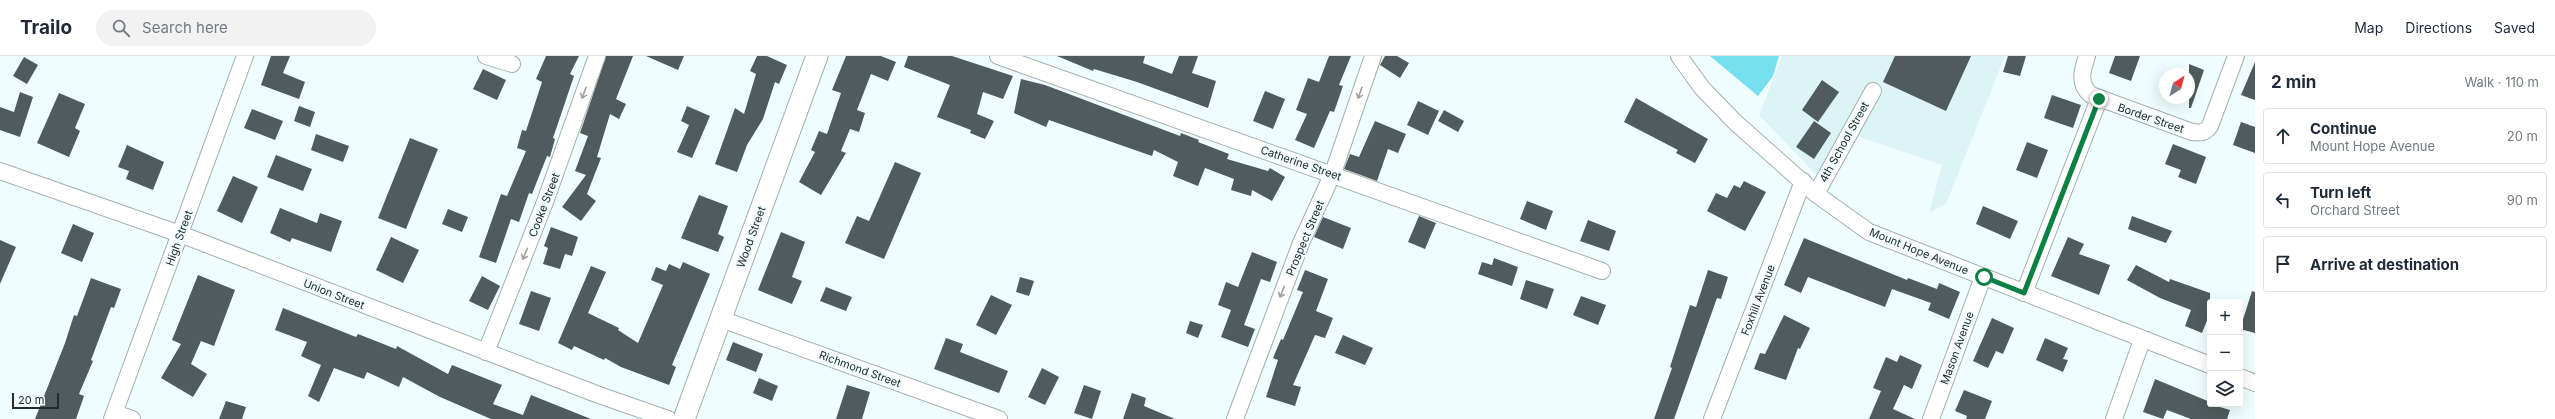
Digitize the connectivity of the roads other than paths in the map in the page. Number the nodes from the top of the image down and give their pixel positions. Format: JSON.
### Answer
{"nodes":[{"id":1,"x":245,"y":56,"type":"edge"},
{"id":2,"x":486,"y":56,"type":"edge"},
{"id":3,"x":597,"y":56,"type":"edge"},
{"id":4,"x":817,"y":56,"type":"edge"},
{"id":5,"x":998,"y":56,"type":"edge"},
{"id":6,"x":1373,"y":56,"type":"edge"},
{"id":7,"x":1679,"y":56,"type":"edge"},
{"id":8,"x":2087,"y":56,"type":"edge"},
{"id":9,"x":2236,"y":56,"type":"edge"},
{"id":10,"x":512,"y":64,"type":"dead end"},
{"id":11,"x":1873,"y":91,"type":"dead end"},
{"id":12,"x":2099,"y":99,"type":"junction"},
{"id":13,"x":0,"y":171,"type":"edge"},
{"id":14,"x":1333,"y":173,"type":"junction"},
{"id":15,"x":1803,"y":182,"type":"junction"},
{"id":16,"x":1816,"y":194,"type":"junction"},
{"id":17,"x":180,"y":234,"type":"junction"},
{"id":18,"x":1602,"y":271,"type":"dead end"},
{"id":19,"x":1984,"y":277,"type":"junction"},
{"id":20,"x":2024,"y":293,"type":"junction"},
{"id":21,"x":720,"y":319,"type":"junction"},
{"id":22,"x":2142,"y":340,"type":"junction"},
{"id":23,"x":486,"y":352,"type":"junction"},
{"id":24,"x":2207,"y":365,"type":"edge"},
{"id":25,"x":2243,"y":378,"type":"edge"},
{"id":26,"x":2255,"y":382,"type":"edge"},
{"id":27,"x":113,"y":416,"type":"edge"},
{"id":28,"x":132,"y":419,"type":"edge"},
{"id":29,"x":668,"y":419,"type":"edge"},
{"id":30,"x":684,"y":419,"type":"edge"},
{"id":31,"x":999,"y":419,"type":"edge"},
{"id":32,"x":1235,"y":419,"type":"edge"},
{"id":33,"x":1712,"y":419,"type":"edge"},
{"id":34,"x":1931,"y":419,"type":"edge"},
{"id":35,"x":2114,"y":419,"type":"edge"}],
"edges":[{"from":1,"to":17,"type":"street","name":"High Street"},
{"from":2,"to":10,"type":"street"},
{"from":3,"to":23,"type":"street","name":"Cooke Street","one_way":true},
{"from":4,"to":21,"type":"main road","name":"Wood Street"},
{"from":5,"to":14,"type":"street","name":"Catherine Street"},
{"from":6,"to":14,"type":"street","name":"Prospect Street","one_way":true},
{"from":7,"to":15,"type":"street","name":"Mount Hope Avenue"},
{"from":8,"to":12,"type":"street","name":"Border Street"},
{"from":9,"to":12,"type":"street","name":"Border Street"},
{"from":11,"to":16,"type":"street","name":"4th School Street"},
{"from":12,"to":20,"type":"street"},
{"from":13,"to":17,"type":"street","name":"Union Street"},
{"from":14,"to":18,"type":"street","name":"Catherine Street"},
{"from":14,"to":32,"type":"street","name":"Prospect Street","one_way":true},
{"from":15,"to":16,"type":"street","name":"Mount Hope Avenue"},
{"from":15,"to":33,"type":"street","name":"Foxhill Avenue"},
{"from":16,"to":19,"type":"street","name":"Mount Hope Avenue"},
{"from":17,"to":23,"type":"street","name":"Union Street"},
{"from":17,"to":27,"type":"street","name":"High Street"},
{"from":19,"to":20,"type":"street","name":"Mount Hope Avenue"},
{"from":19,"to":34,"type":"street","name":"Mason Avenue"},
{"from":20,"to":22,"type":"street","name":"Mount Hope Avenue"},
{"from":21,"to":30,"type":"main road","name":"Wood Street"},
{"from":21,"to":31,"type":"street","name":"Richmond Street"},
{"from":22,"to":24,"type":"street","name":"Mount Hope Avenue"},
{"from":22,"to":35,"type":"street"},
{"from":23,"to":29,"type":"street","name":"Union Street"},
{"from":25,"to":26,"type":"street"},
{"from":27,"to":28,"type":"street"}]}
